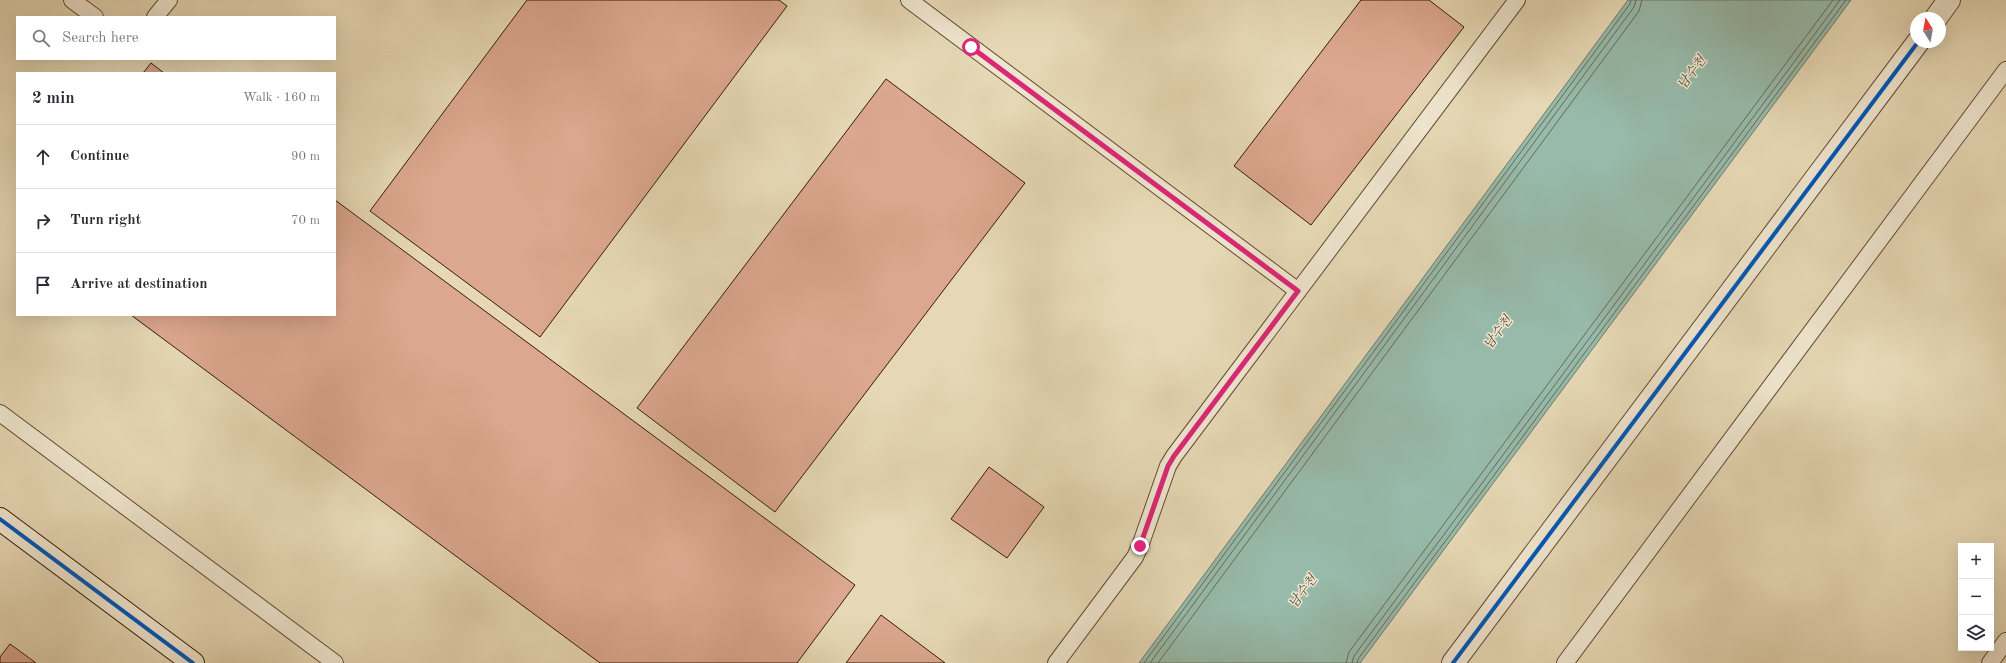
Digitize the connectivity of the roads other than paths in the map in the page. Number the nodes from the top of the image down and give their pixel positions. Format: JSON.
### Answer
{"nodes":[{"id":1,"x":72,"y":0,"type":"edge"},
{"id":2,"x":169,"y":0,"type":"edge"},
{"id":3,"x":908,"y":0,"type":"edge"},
{"id":4,"x":1517,"y":0,"type":"edge"},
{"id":5,"x":1949,"y":0,"type":"edge"},
{"id":6,"x":1940,"y":12,"type":"edge"},
{"id":7,"x":94,"y":16,"type":"edge"},
{"id":8,"x":156,"y":16,"type":"edge"},
{"id":9,"x":1914,"y":48,"type":"edge"},
{"id":10,"x":2006,"y":70,"type":"edge"},
{"id":11,"x":1298,"y":291,"type":"junction"},
{"id":12,"x":0,"y":413,"type":"edge"},
{"id":13,"x":0,"y":519,"type":"edge"},
{"id":14,"x":2006,"y":641,"type":"edge"},
{"id":15,"x":194,"y":663,"type":"edge"},
{"id":16,"x":335,"y":663,"type":"edge"},
{"id":17,"x":1056,"y":663,"type":"edge"},
{"id":18,"x":1453,"y":663,"type":"edge"},
{"id":19,"x":1565,"y":663,"type":"edge"},
{"id":20,"x":1990,"y":663,"type":"edge"}],
"edges":[{"from":1,"to":7,"type":"lane"},
{"from":2,"to":8,"type":"lane"},
{"from":3,"to":11,"type":"lane"},
{"from":4,"to":11,"type":"lane"},
{"from":5,"to":6,"type":"street"},
{"from":9,"to":18,"type":"street"},
{"from":10,"to":19,"type":"lane"},
{"from":11,"to":17,"type":"lane"},
{"from":12,"to":16,"type":"lane"},
{"from":13,"to":15,"type":"street"},
{"from":14,"to":20,"type":"lane"}]}
